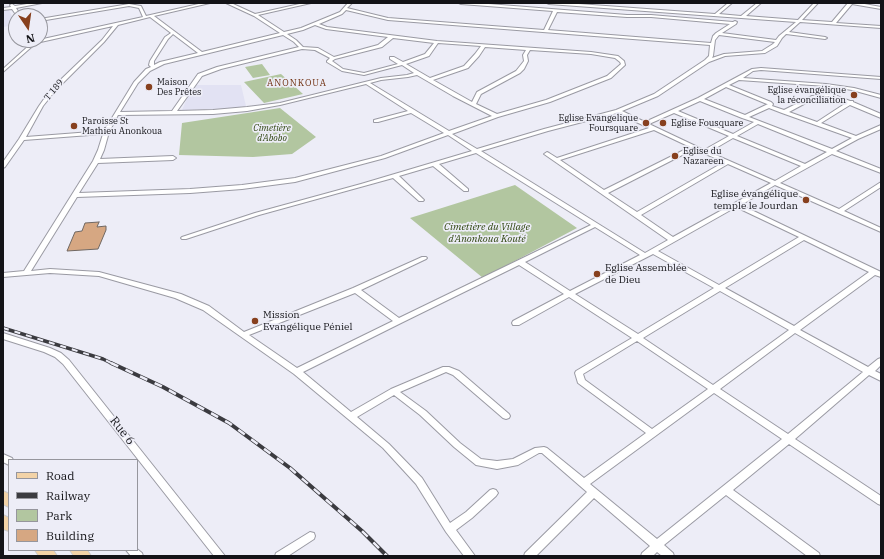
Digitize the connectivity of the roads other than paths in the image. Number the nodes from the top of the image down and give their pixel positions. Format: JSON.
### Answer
{"nodes":[{"id":1,"x":11,"y":3,"type":"edge"},
{"id":2,"x":40,"y":3,"type":"edge"},
{"id":3,"x":208,"y":3,"type":"edge"},
{"id":4,"x":228,"y":3,"type":"edge"},
{"id":5,"x":309,"y":3,"type":"edge"},
{"id":6,"x":350,"y":3,"type":"edge"},
{"id":7,"x":461,"y":3,"type":"edge"},
{"id":8,"x":549,"y":3,"type":"edge"},
{"id":9,"x":730,"y":3,"type":"edge"},
{"id":10,"x":759,"y":3,"type":"edge"},
{"id":11,"x":816,"y":3,"type":"edge"},
{"id":12,"x":852,"y":3,"type":"edge"},
{"id":13,"x":14,"y":7,"type":"junction"},
{"id":14,"x":881,"y":8,"type":"edge"},
{"id":15,"x":3,"y":9,"type":"edge"},
{"id":16,"x":345,"y":9,"type":"junction"},
{"id":17,"x":556,"y":10,"type":"junction"},
{"id":18,"x":255,"y":15,"type":"junction"},
{"id":19,"x":716,"y":15,"type":"junction"},
{"id":20,"x":151,"y":16,"type":"junction"},
{"id":21,"x":146,"y":17,"type":"junction"},
{"id":22,"x":735,"y":17,"type":"junction"},
{"id":23,"x":742,"y":17,"type":"junction"},
{"id":24,"x":48,"y":19,"type":"edge"},
{"id":25,"x":800,"y":21,"type":"junction"},
{"id":26,"x":735,"y":23,"type":"junction"},
{"id":27,"x":116,"y":24,"type":"junction"},
{"id":28,"x":316,"y":24,"type":"junction"},
{"id":29,"x":833,"y":24,"type":"junction"},
{"id":30,"x":881,"y":27,"type":"edge"},
{"id":31,"x":545,"y":31,"type":"junction"},
{"id":32,"x":174,"y":32,"type":"junction"},
{"id":33,"x":785,"y":33,"type":"junction"},
{"id":34,"x":283,"y":34,"type":"junction"},
{"id":35,"x":717,"y":34,"type":"junction"},
{"id":36,"x":391,"y":37,"type":"junction"},
{"id":37,"x":48,"y":38,"type":"edge"},
{"id":38,"x":825,"y":38,"type":"dead end"},
{"id":39,"x":778,"y":41,"type":"junction"},
{"id":40,"x":437,"y":42,"type":"junction"},
{"id":41,"x":712,"y":44,"type":"junction"},
{"id":42,"x":483,"y":46,"type":"junction"},
{"id":43,"x":28,"y":48,"type":"edge"},
{"id":44,"x":302,"y":48,"type":"junction"},
{"id":45,"x":528,"y":49,"type":"junction"},
{"id":46,"x":201,"y":53,"type":"junction"},
{"id":47,"x":333,"y":58,"type":"junction"},
{"id":48,"x":392,"y":58,"type":"dead end"},
{"id":49,"x":707,"y":62,"type":"junction"},
{"id":50,"x":402,"y":64,"type":"junction"},
{"id":51,"x":154,"y":66,"type":"junction"},
{"id":52,"x":3,"y":71,"type":"edge"},
{"id":53,"x":417,"y":73,"type":"junction"},
{"id":54,"x":364,"y":74,"type":"junction"},
{"id":55,"x":881,"y":78,"type":"edge"},
{"id":56,"x":738,"y":79,"type":"junction"},
{"id":57,"x":429,"y":80,"type":"junction"},
{"id":58,"x":369,"y":82,"type":"junction"},
{"id":59,"x":724,"y":85,"type":"junction"},
{"id":60,"x":881,"y":97,"type":"edge"},
{"id":61,"x":700,"y":99,"type":"junction"},
{"id":62,"x":851,"y":102,"type":"junction"},
{"id":63,"x":473,"y":104,"type":"junction"},
{"id":64,"x":769,"y":106,"type":"junction"},
{"id":65,"x":412,"y":111,"type":"junction"},
{"id":66,"x":618,"y":111,"type":"junction"},
{"id":67,"x":674,"y":111,"type":"junction"},
{"id":68,"x":784,"y":112,"type":"junction"},
{"id":69,"x":173,"y":113,"type":"junction"},
{"id":70,"x":116,"y":114,"type":"junction"},
{"id":71,"x":496,"y":116,"type":"junction"},
{"id":72,"x":881,"y":116,"type":"edge"},
{"id":73,"x":744,"y":117,"type":"junction"},
{"id":74,"x":376,"y":121,"type":"dead end"},
{"id":75,"x":758,"y":122,"type":"junction"},
{"id":76,"x":645,"y":124,"type":"junction"},
{"id":77,"x":817,"y":124,"type":"junction"},
{"id":78,"x":881,"y":127,"type":"edge"},
{"id":79,"x":654,"y":128,"type":"junction"},
{"id":80,"x":106,"y":132,"type":"junction"},
{"id":81,"x":449,"y":134,"type":"junction"},
{"id":82,"x":733,"y":136,"type":"junction"},
{"id":83,"x":856,"y":138,"type":"junction"},
{"id":84,"x":22,"y":139,"type":"junction"},
{"id":85,"x":694,"y":147,"type":"junction"},
{"id":86,"x":477,"y":152,"type":"junction"},
{"id":87,"x":704,"y":152,"type":"junction"},
{"id":88,"x":831,"y":152,"type":"junction"},
{"id":89,"x":547,"y":154,"type":"dead end"},
{"id":90,"x":173,"y":158,"type":"dead end"},
{"id":91,"x":556,"y":160,"type":"junction"},
{"id":92,"x":96,"y":161,"type":"junction"},
{"id":93,"x":728,"y":162,"type":"junction"},
{"id":94,"x":435,"y":164,"type":"junction"},
{"id":95,"x":3,"y":166,"type":"edge"},
{"id":96,"x":805,"y":166,"type":"junction"},
{"id":97,"x":881,"y":171,"type":"edge"},
{"id":98,"x":395,"y":176,"type":"junction"},
{"id":99,"x":775,"y":183,"type":"junction"},
{"id":100,"x":881,"y":184,"type":"edge"},
{"id":101,"x":466,"y":190,"type":"dead end"},
{"id":102,"x":604,"y":194,"type":"junction"},
{"id":103,"x":75,"y":195,"type":"junction"},
{"id":104,"x":421,"y":200,"type":"dead end"},
{"id":105,"x":737,"y":205,"type":"junction"},
{"id":106,"x":840,"y":211,"type":"junction"},
{"id":107,"x":637,"y":215,"type":"junction"},
{"id":108,"x":595,"y":225,"type":"junction"},
{"id":109,"x":881,"y":230,"type":"edge"},
{"id":110,"x":804,"y":237,"type":"junction"},
{"id":111,"x":184,"y":238,"type":"dead end"},
{"id":112,"x":673,"y":240,"type":"junction"},
{"id":113,"x":653,"y":251,"type":"junction"},
{"id":114,"x":644,"y":255,"type":"junction"},
{"id":115,"x":424,"y":258,"type":"dead end"},
{"id":116,"x":520,"y":262,"type":"junction"},
{"id":117,"x":26,"y":273,"type":"junction"},
{"id":118,"x":878,"y":273,"type":"edge"},
{"id":119,"x":3,"y":275,"type":"edge"},
{"id":120,"x":721,"y":288,"type":"junction"},
{"id":121,"x":356,"y":290,"type":"junction"},
{"id":122,"x":568,"y":294,"type":"junction"},
{"id":123,"x":398,"y":321,"type":"junction"},
{"id":124,"x":516,"y":323,"type":"dead end"},
{"id":125,"x":796,"y":330,"type":"junction"},
{"id":126,"x":243,"y":335,"type":"junction"},
{"id":127,"x":3,"y":336,"type":"edge"},
{"id":128,"x":638,"y":338,"type":"junction"},
{"id":129,"x":881,"y":361,"type":"edge"},
{"id":130,"x":869,"y":371,"type":"junction"},
{"id":131,"x":297,"y":372,"type":"junction"},
{"id":132,"x":881,"y":378,"type":"edge"},
{"id":133,"x":713,"y":388,"type":"junction"},
{"id":134,"x":394,"y":390,"type":"junction"},
{"id":135,"x":352,"y":416,"type":"junction"},
{"id":136,"x":506,"y":416,"type":"dead end"},
{"id":137,"x":652,"y":433,"type":"junction"},
{"id":138,"x":789,"y":440,"type":"junction"},
{"id":139,"x":584,"y":483,"type":"junction"},
{"id":140,"x":726,"y":490,"type":"junction"},
{"id":141,"x":594,"y":492,"type":"junction"},
{"id":142,"x":493,"y":493,"type":"dead end"},
{"id":143,"x":881,"y":501,"type":"edge"},
{"id":144,"x":449,"y":529,"type":"junction"},
{"id":145,"x":310,"y":536,"type":"dead end"},
{"id":146,"x":657,"y":546,"type":"junction"},
{"id":147,"x":220,"y":556,"type":"edge"},
{"id":148,"x":280,"y":556,"type":"edge"},
{"id":149,"x":470,"y":556,"type":"edge"},
{"id":150,"x":529,"y":556,"type":"edge"},
{"id":151,"x":646,"y":556,"type":"edge"},
{"id":152,"x":669,"y":556,"type":"edge"},
{"id":153,"x":814,"y":556,"type":"edge"}],
"edges":[{"from":1,"to":13,"type":"street"},
{"from":2,"to":13,"type":"street"},
{"from":3,"to":20,"type":"street"},
{"from":4,"to":18,"type":"street"},
{"from":5,"to":18,"type":"street"},
{"from":6,"to":16,"type":"street"},
{"from":7,"to":17,"type":"street"},
{"from":8,"to":19,"type":"street"},
{"from":9,"to":19,"type":"street"},
{"from":10,"to":23,"type":"street"},
{"from":11,"to":25,"type":"street"},
{"from":12,"to":14,"type":"street"},
{"from":12,"to":29,"type":"street"},
{"from":13,"to":15,"type":"street"},
{"from":16,"to":28,"type":"street"},
{"from":16,"to":31,"type":"street"},
{"from":17,"to":26,"type":"street"},
{"from":17,"to":31,"type":"street"},
{"from":18,"to":34,"type":"street"},
{"from":19,"to":22,"type":"street"},
{"from":20,"to":21,"type":"street"},
{"from":20,"to":32,"type":"street"},
{"from":21,"to":24,"type":"street"},
{"from":21,"to":27,"type":"street"},
{"from":22,"to":23,"type":"street"},
{"from":22,"to":26,"type":"street"},
{"from":23,"to":25,"type":"street"},
{"from":25,"to":29,"type":"street"},
{"from":25,"to":33,"type":"street"},
{"from":26,"to":35,"type":"street"},
{"from":27,"to":37,"type":"street"},
{"from":27,"to":84,"type":"street","name":"T 189"},
{"from":28,"to":34,"type":"street"},
{"from":28,"to":36,"type":"street"},
{"from":29,"to":30,"type":"street"},
{"from":31,"to":41,"type":"street"},
{"from":32,"to":46,"type":"street"},
{"from":32,"to":51,"type":"street"},
{"from":33,"to":38,"type":"street"},
{"from":33,"to":39,"type":"street"},
{"from":34,"to":44,"type":"street"},
{"from":34,"to":46,"type":"street"},
{"from":35,"to":39,"type":"street"},
{"from":35,"to":41,"type":"street"},
{"from":36,"to":40,"type":"street"},
{"from":36,"to":47,"type":"street"},
{"from":39,"to":49,"type":"street"},
{"from":40,"to":42,"type":"street"},
{"from":40,"to":50,"type":"street"},
{"from":41,"to":49,"type":"street"},
{"from":42,"to":45,"type":"street"},
{"from":42,"to":57,"type":"street"},
{"from":43,"to":52,"type":"street"},
{"from":44,"to":47,"type":"street"},
{"from":44,"to":69,"type":"street"},
{"from":45,"to":63,"type":"street"},
{"from":45,"to":71,"type":"street"},
{"from":46,"to":51,"type":"street"},
{"from":47,"to":54,"type":"street"},
{"from":48,"to":50,"type":"street"},
{"from":49,"to":66,"type":"street"},
{"from":50,"to":53,"type":"street"},
{"from":50,"to":54,"type":"street"},
{"from":51,"to":70,"type":"street"},
{"from":53,"to":57,"type":"street"},
{"from":53,"to":58,"type":"street"},
{"from":54,"to":58,"type":"street"},
{"from":55,"to":56,"type":"street"},
{"from":56,"to":59,"type":"street"},
{"from":56,"to":60,"type":"street"},
{"from":57,"to":63,"type":"street"},
{"from":58,"to":65,"type":"street"},
{"from":58,"to":69,"type":"street"},
{"from":59,"to":61,"type":"street"},
{"from":59,"to":64,"type":"street"},
{"from":61,"to":67,"type":"street"},
{"from":61,"to":73,"type":"street"},
{"from":62,"to":68,"type":"street"},
{"from":62,"to":72,"type":"street"},
{"from":62,"to":77,"type":"street"},
{"from":63,"to":71,"type":"street"},
{"from":64,"to":68,"type":"street"},
{"from":64,"to":73,"type":"street"},
{"from":65,"to":74,"type":"street"},
{"from":65,"to":81,"type":"street"},
{"from":66,"to":76,"type":"street"},
{"from":66,"to":86,"type":"street"},
{"from":67,"to":76,"type":"street"},
{"from":67,"to":82,"type":"street"},
{"from":68,"to":77,"type":"street"},
{"from":69,"to":70,"type":"street"},
{"from":70,"to":80,"type":"street"},
{"from":71,"to":81,"type":"street"},
{"from":73,"to":75,"type":"street"},
{"from":75,"to":82,"type":"street"},
{"from":75,"to":88,"type":"street"},
{"from":76,"to":79,"type":"street"},
{"from":77,"to":83,"type":"street"},
{"from":78,"to":83,"type":"street"},
{"from":79,"to":85,"type":"street"},
{"from":79,"to":91,"type":"street"},
{"from":80,"to":84,"type":"street"},
{"from":80,"to":92,"type":"street"},
{"from":81,"to":86,"type":"street"},
{"from":81,"to":103,"type":"street"},
{"from":82,"to":87,"type":"street"},
{"from":82,"to":96,"type":"street"},
{"from":83,"to":88,"type":"street"},
{"from":84,"to":95,"type":"street","name":"T 189"},
{"from":85,"to":87,"type":"street"},
{"from":85,"to":102,"type":"street"},
{"from":86,"to":94,"type":"street"},
{"from":86,"to":108,"type":"street"},
{"from":87,"to":93,"type":"street"},
{"from":88,"to":96,"type":"street"},
{"from":88,"to":97,"type":"street"},
{"from":89,"to":91,"type":"street"},
{"from":90,"to":92,"type":"street"},
{"from":91,"to":102,"type":"street"},
{"from":92,"to":103,"type":"street"},
{"from":93,"to":99,"type":"street"},
{"from":93,"to":107,"type":"street"},
{"from":94,"to":98,"type":"street"},
{"from":94,"to":101,"type":"street"},
{"from":96,"to":99,"type":"street"},
{"from":98,"to":104,"type":"street"},
{"from":98,"to":111,"type":"street"},
{"from":99,"to":105,"type":"street"},
{"from":99,"to":106,"type":"street"},
{"from":100,"to":106,"type":"street"},
{"from":102,"to":107,"type":"street"},
{"from":103,"to":117,"type":"street"},
{"from":105,"to":110,"type":"street"},
{"from":105,"to":112,"type":"street"},
{"from":106,"to":109,"type":"street"},
{"from":107,"to":112,"type":"street"},
{"from":108,"to":114,"type":"street"},
{"from":108,"to":116,"type":"street"},
{"from":110,"to":118,"type":"street"},
{"from":110,"to":120,"type":"street"},
{"from":112,"to":113,"type":"street"},
{"from":113,"to":114,"type":"street"},
{"from":113,"to":120,"type":"street"},
{"from":114,"to":122,"type":"street"},
{"from":115,"to":121,"type":"street"},
{"from":116,"to":122,"type":"street"},
{"from":116,"to":123,"type":"street"},
{"from":117,"to":119,"type":"street"},
{"from":117,"to":126,"type":"street"},
{"from":118,"to":125,"type":"street"},
{"from":120,"to":125,"type":"street"},
{"from":120,"to":128,"type":"street"},
{"from":121,"to":123,"type":"street"},
{"from":121,"to":126,"type":"street"},
{"from":122,"to":124,"type":"street"},
{"from":122,"to":128,"type":"street"},
{"from":123,"to":131,"type":"street"},
{"from":125,"to":130,"type":"street"},
{"from":125,"to":133,"type":"street"},
{"from":126,"to":131,"type":"street"},
{"from":127,"to":147,"type":"street","name":"Rue 6"},
{"from":128,"to":133,"type":"street"},
{"from":128,"to":137,"type":"street"},
{"from":129,"to":130,"type":"street"},
{"from":130,"to":132,"type":"street"},
{"from":130,"to":138,"type":"street"},
{"from":131,"to":135,"type":"street"},
{"from":133,"to":137,"type":"street"},
{"from":133,"to":138,"type":"street"},
{"from":134,"to":135,"type":"street"},
{"from":134,"to":136,"type":"street"},
{"from":134,"to":139,"type":"street"},
{"from":135,"to":144,"type":"street"},
{"from":137,"to":139,"type":"street"},
{"from":138,"to":140,"type":"street"},
{"from":138,"to":143,"type":"street"},
{"from":139,"to":141,"type":"street"},
{"from":140,"to":146,"type":"street"},
{"from":140,"to":153,"type":"street"},
{"from":141,"to":146,"type":"street"},
{"from":141,"to":150,"type":"street"},
{"from":142,"to":144,"type":"street"},
{"from":144,"to":149,"type":"street"},
{"from":145,"to":148,"type":"street"},
{"from":146,"to":151,"type":"street"},
{"from":146,"to":152,"type":"street"}]}
